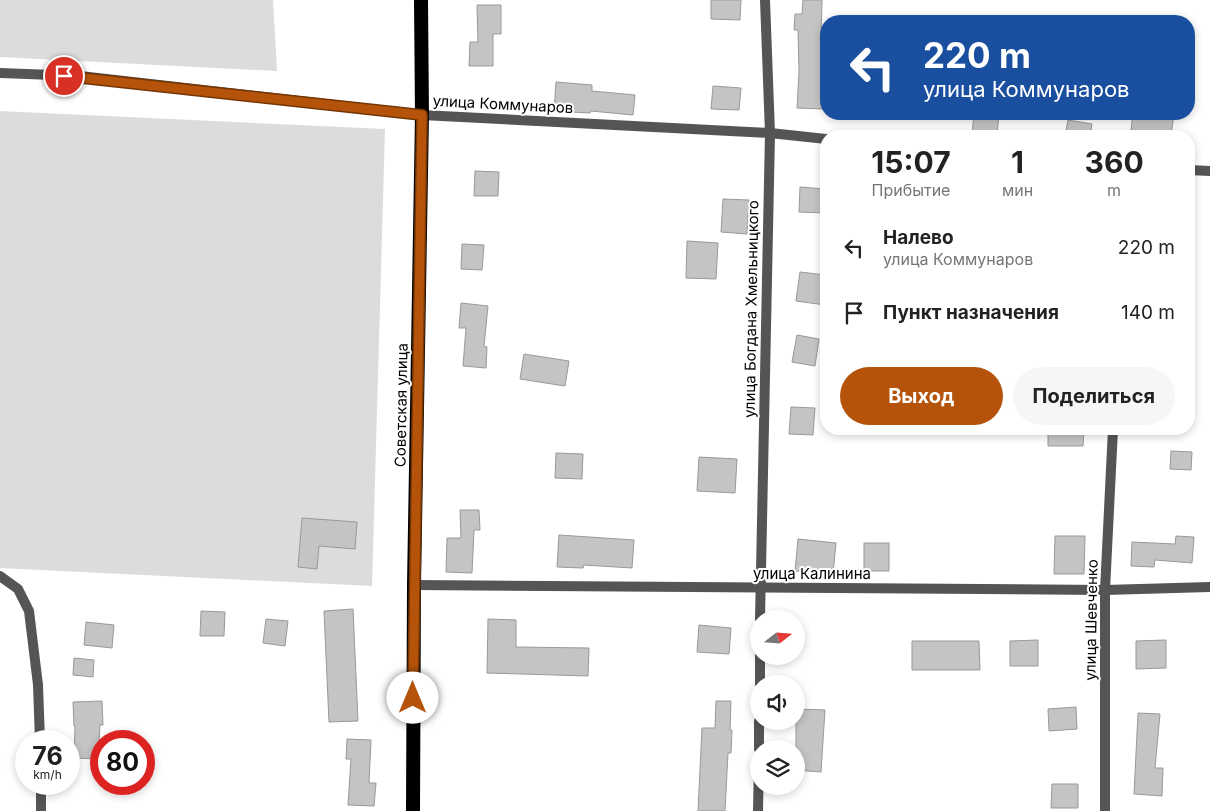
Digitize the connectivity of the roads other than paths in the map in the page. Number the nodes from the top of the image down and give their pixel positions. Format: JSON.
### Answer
{"nodes":[{"id":1,"x":421,"y":0,"type":"edge"},
{"id":2,"x":765,"y":0,"type":"edge"},
{"id":3,"x":0,"y":73,"type":"edge"},
{"id":4,"x":422,"y":115,"type":"junction"},
{"id":5,"x":770,"y":133,"type":"junction"},
{"id":6,"x":820,"y":138,"type":"edge"},
{"id":7,"x":1195,"y":170,"type":"edge"},
{"id":8,"x":1210,"y":170,"type":"edge"},
{"id":9,"x":1113,"y":435,"type":"edge"},
{"id":10,"x":0,"y":576,"type":"edge"},
{"id":11,"x":414,"y":585,"type":"junction"},
{"id":12,"x":1210,"y":587,"type":"edge"},
{"id":13,"x":761,"y":588,"type":"junction"},
{"id":14,"x":1105,"y":590,"type":"junction"},
{"id":15,"x":760,"y":610,"type":"edge"},
{"id":16,"x":40,"y":730,"type":"edge"},
{"id":17,"x":41,"y":795,"type":"edge"},
{"id":18,"x":758,"y":795,"type":"edge"},
{"id":19,"x":41,"y":811,"type":"edge"},
{"id":20,"x":413,"y":811,"type":"edge"},
{"id":21,"x":758,"y":811,"type":"edge"},
{"id":22,"x":1105,"y":811,"type":"edge"}],
"edges":[{"from":1,"to":4,"type":"highway","name":"Советская улица"},
{"from":2,"to":5,"type":"street","name":"улица Богдана Хмельницкого"},
{"from":3,"to":4,"type":"street","name":"улица Коммунаров"},
{"from":4,"to":5,"type":"street","name":"улица Коммунаров"},
{"from":4,"to":11,"type":"highway","name":"Советская улица"},
{"from":5,"to":6,"type":"street","name":"улица Коммунаров"},
{"from":5,"to":13,"type":"street","name":"улица Богдана Хмельницкого"},
{"from":7,"to":8,"type":"street"},
{"from":9,"to":14,"type":"street","name":"улица Шевченко"},
{"from":10,"to":16,"type":"street"},
{"from":11,"to":13,"type":"street","name":"улица Калинина"},
{"from":11,"to":20,"type":"highway","name":"Советская улица"},
{"from":12,"to":14,"type":"street","name":"улица Калинина"},
{"from":13,"to":14,"type":"street","name":"улица Калинина"},
{"from":13,"to":15,"type":"street","name":"улица Богдана Хмельницкого"},
{"from":14,"to":22,"type":"street","name":"улица Шевченко"},
{"from":17,"to":19,"type":"street"},
{"from":18,"to":21,"type":"street"}]}
